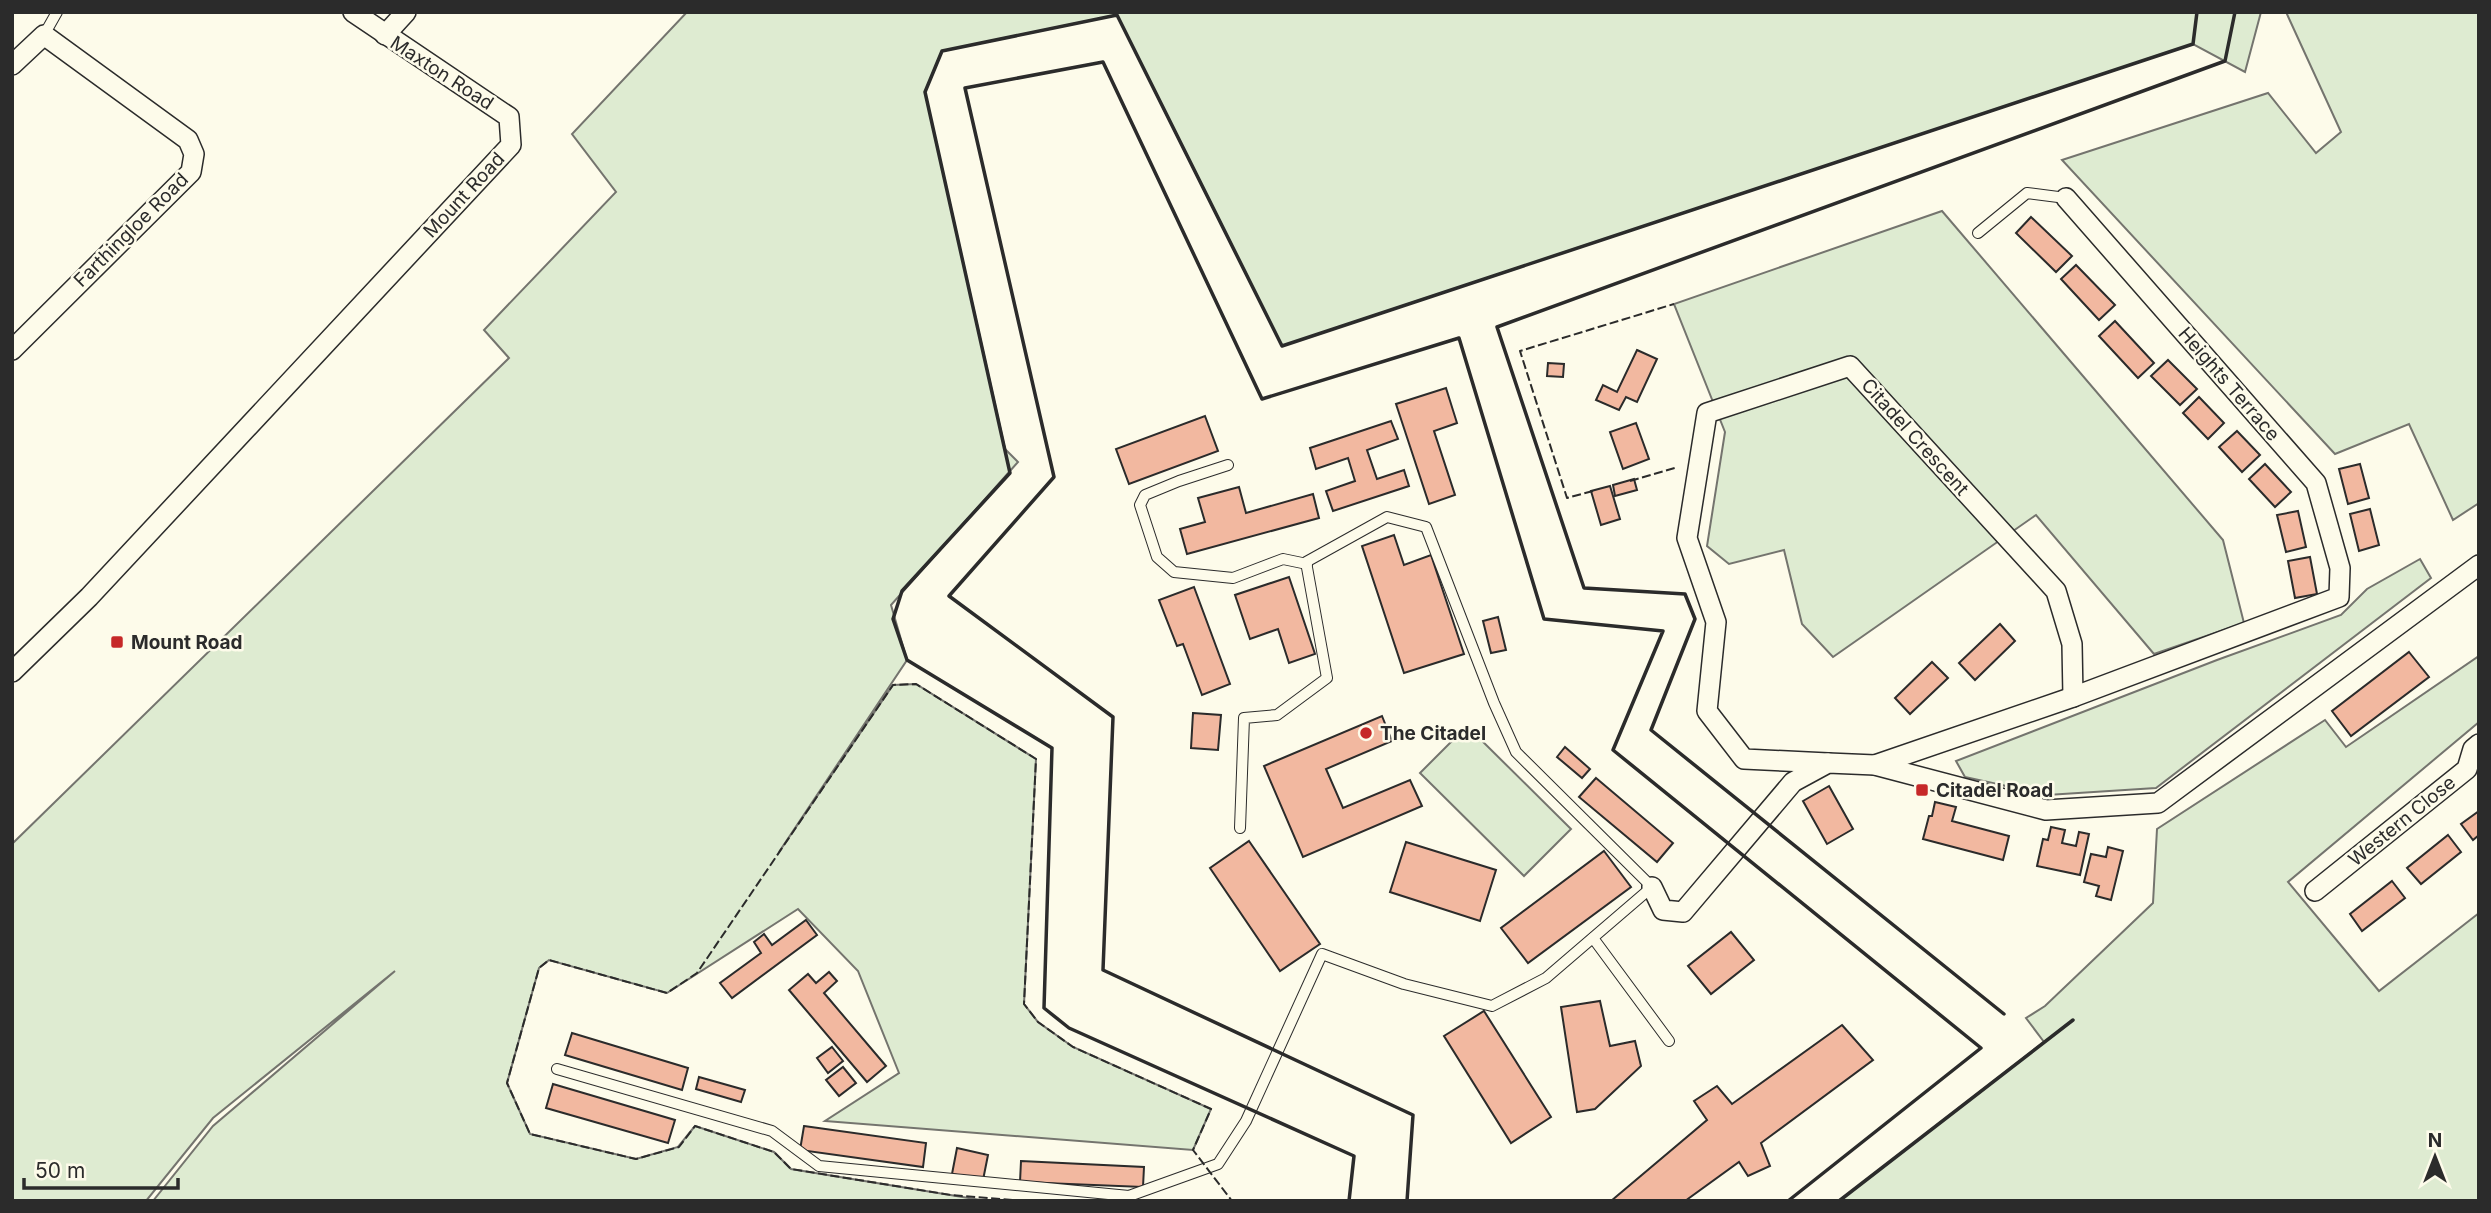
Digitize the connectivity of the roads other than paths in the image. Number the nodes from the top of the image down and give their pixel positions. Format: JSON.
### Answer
{"nodes":[{"id":1,"x":57,"y":12,"type":"edge"},
{"id":2,"x":353,"y":12,"type":"edge"},
{"id":3,"x":406,"y":12,"type":"edge"},
{"id":4,"x":44,"y":35,"type":"junction"},
{"id":5,"x":384,"y":35,"type":"junction"},
{"id":6,"x":12,"y":65,"type":"edge"},
{"id":7,"x":511,"y":145,"type":"joint"},
{"id":8,"x":2066,"y":198,"type":"joint"},
{"id":9,"x":1978,"y":233,"type":"dead end"},
{"id":10,"x":12,"y":350,"type":"edge"},
{"id":11,"x":1228,"y":465,"type":"dead end"},
{"id":12,"x":1307,"y":564,"type":"junction"},
{"id":13,"x":2479,"y":565,"type":"edge"},
{"id":14,"x":12,"y":671,"type":"edge"},
{"id":15,"x":2073,"y":697,"type":"junction"},
{"id":16,"x":2479,"y":744,"type":"edge"},
{"id":17,"x":1828,"y":763,"type":"junction"},
{"id":18,"x":1875,"y":765,"type":"junction"},
{"id":19,"x":1240,"y":828,"type":"dead end"},
{"id":20,"x":1652,"y":887,"type":"junction"},
{"id":21,"x":2315,"y":891,"type":"dead end"},
{"id":22,"x":1593,"y":937,"type":"junction"},
{"id":23,"x":1669,"y":1041,"type":"dead end"},
{"id":24,"x":557,"y":1069,"type":"dead end"}],
"edges":[{"from":1,"to":4,"type":"lane"},
{"from":2,"to":5,"type":"street","name":"Maxton Road"},
{"from":3,"to":5,"type":"street"},
{"from":4,"to":6,"type":"street"},
{"from":4,"to":10,"type":"street","name":"Farthingloe Road"},
{"from":5,"to":7,"type":"street","name":"Maxton Road"},
{"from":7,"to":14,"type":"street","name":"Mount Road"},
{"from":8,"to":9,"type":"lane"},
{"from":8,"to":15,"type":"street","name":"Heights Terrace"},
{"from":11,"to":12,"type":"lane"},
{"from":12,"to":19,"type":"lane"},
{"from":12,"to":20,"type":"lane"},
{"from":13,"to":18,"type":"street"},
{"from":15,"to":17,"type":"street","name":"Citadel Crescent"},
{"from":15,"to":18,"type":"street"},
{"from":16,"to":21,"type":"street","name":"Western Close"},
{"from":17,"to":18,"type":"street"},
{"from":17,"to":20,"type":"street"},
{"from":20,"to":22,"type":"lane"},
{"from":22,"to":23,"type":"lane"},
{"from":22,"to":24,"type":"lane"}]}
